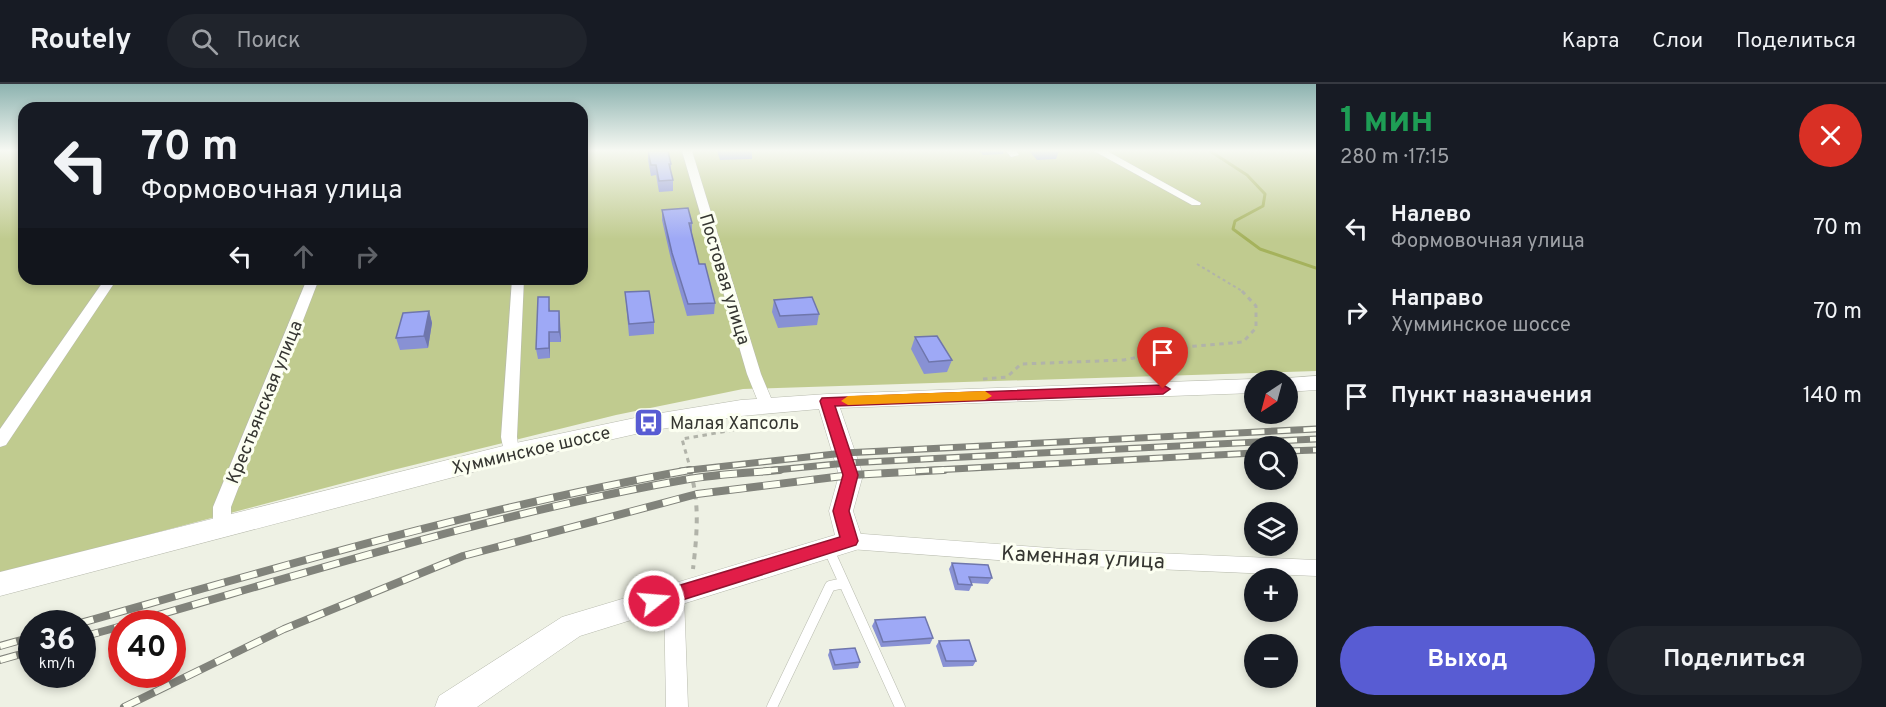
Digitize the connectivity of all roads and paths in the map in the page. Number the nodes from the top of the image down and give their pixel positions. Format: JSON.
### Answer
{"nodes":[{"id":1,"x":696,"y":180,"type":"edge"},
{"id":2,"x":1153,"y":180,"type":"edge"},
{"id":3,"x":1196,"y":203,"type":"dead end"},
{"id":4,"x":1197,"y":264,"type":"dead end"},
{"id":5,"x":107,"y":285,"type":"edge"},
{"id":6,"x":311,"y":285,"type":"edge"},
{"id":7,"x":518,"y":285,"type":"edge"},
{"id":8,"x":972,"y":380,"type":"dead end"},
{"id":9,"x":1316,"y":383,"type":"edge"},
{"id":10,"x":1298,"y":384,"type":"edge"},
{"id":11,"x":1244,"y":386,"type":"edge"},
{"id":12,"x":827,"y":401,"type":"junction"},
{"id":13,"x":766,"y":405,"type":"junction"},
{"id":14,"x":745,"y":428,"type":"dead end"},
{"id":15,"x":0,"y":441,"type":"edge"},
{"id":16,"x":511,"y":453,"type":"junction"},
{"id":17,"x":222,"y":526,"type":"junction"},
{"id":18,"x":839,"y":544,"type":"junction"},
{"id":19,"x":1316,"y":568,"type":"edge"},
{"id":20,"x":844,"y":583,"type":"junction"},
{"id":21,"x":0,"y":584,"type":"edge"},
{"id":22,"x":682,"y":592,"type":"junction"},
{"id":23,"x":450,"y":707,"type":"edge"},
{"id":24,"x":677,"y":707,"type":"edge"},
{"id":25,"x":772,"y":707,"type":"edge"},
{"id":26,"x":900,"y":707,"type":"edge"}],
"edges":[{"from":1,"to":13,"type":"street","name":"Постовая улица"},
{"from":2,"to":3,"type":"street"},
{"from":4,"to":8,"type":"path"},
{"from":5,"to":15,"type":"street"},
{"from":6,"to":17,"type":"street","name":"Крестьянская улица"},
{"from":7,"to":16,"type":"street"},
{"from":9,"to":10,"type":"main road"},
{"from":11,"to":12,"type":"main road","name":"Хумминское шоссе"},
{"from":12,"to":13,"type":"main road","name":"Хумминское шоссе"},
{"from":12,"to":18,"type":"main road"},
{"from":13,"to":16,"type":"main road","name":"Хумминское шоссе"},
{"from":14,"to":22,"type":"path"},
{"from":16,"to":17,"type":"main road","name":"Хумминское шоссе"},
{"from":17,"to":21,"type":"main road","name":"Хумминское шоссе"},
{"from":18,"to":19,"type":"street","name":"Каменная улица"},
{"from":18,"to":20,"type":"lane"},
{"from":18,"to":22,"type":"main road"},
{"from":20,"to":25,"type":"lane"},
{"from":20,"to":26,"type":"lane"},
{"from":22,"to":23,"type":"main road"},
{"from":22,"to":24,"type":"street"}]}
